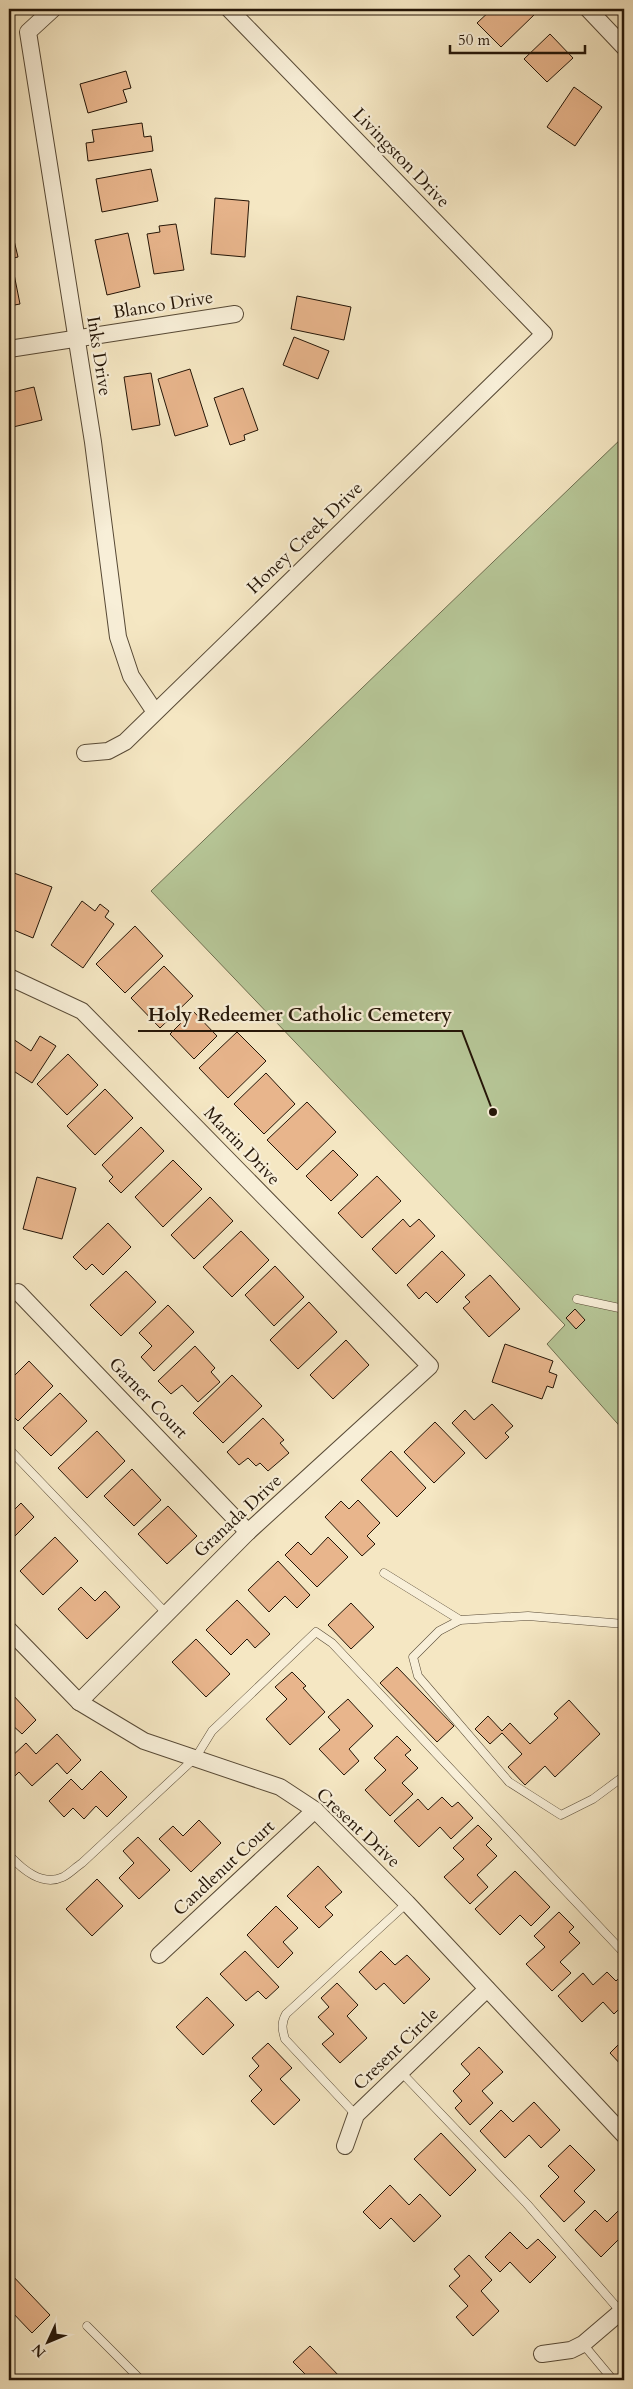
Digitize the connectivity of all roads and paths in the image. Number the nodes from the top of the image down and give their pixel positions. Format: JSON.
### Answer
{"nodes":[{"id":1,"x":53,"y":9,"type":"edge"},
{"id":2,"x":229,"y":9,"type":"edge"},
{"id":3,"x":588,"y":9,"type":"edge"},
{"id":4,"x":624,"y":47,"type":"edge"},
{"id":5,"x":235,"y":314,"type":"dead end"},
{"id":6,"x":544,"y":334,"type":"joint"},
{"id":7,"x":76,"y":339,"type":"junction"},
{"id":8,"x":9,"y":349,"type":"edge"},
{"id":9,"x":155,"y":712,"type":"junction"},
{"id":10,"x":85,"y":753,"type":"dead end"},
{"id":11,"x":9,"y":977,"type":"edge"},
{"id":12,"x":18,"y":1292,"type":"dead end"},
{"id":13,"x":577,"y":1299,"type":"dead end"},
{"id":14,"x":624,"y":1309,"type":"edge"},
{"id":15,"x":430,"y":1366,"type":"joint"},
{"id":16,"x":9,"y":1449,"type":"edge"},
{"id":17,"x":248,"y":1532,"type":"junction"},
{"id":18,"x":384,"y":1573,"type":"dead end"},
{"id":19,"x":166,"y":1613,"type":"junction"},
{"id":20,"x":460,"y":1620,"type":"junction"},
{"id":21,"x":624,"y":1624,"type":"edge"},
{"id":22,"x":9,"y":1630,"type":"edge"},
{"id":23,"x":79,"y":1702,"type":"junction"},
{"id":24,"x":196,"y":1757,"type":"junction"},
{"id":25,"x":624,"y":1776,"type":"edge"},
{"id":26,"x":315,"y":1810,"type":"junction"},
{"id":27,"x":9,"y":1855,"type":"edge"},
{"id":28,"x":407,"y":1903,"type":"junction"},
{"id":29,"x":624,"y":1953,"type":"edge"},
{"id":30,"x":159,"y":1955,"type":"dead end"},
{"id":31,"x":487,"y":1989,"type":"junction"},
{"id":32,"x":401,"y":2072,"type":"junction"},
{"id":33,"x":356,"y":2115,"type":"junction"},
{"id":34,"x":624,"y":2135,"type":"edge"},
{"id":35,"x":345,"y":2146,"type":"dead end"},
{"id":36,"x":622,"y":2311,"type":"edge"},
{"id":37,"x":87,"y":2326,"type":"dead end"},
{"id":38,"x":583,"y":2344,"type":"junction"},
{"id":39,"x":542,"y":2354,"type":"dead end"},
{"id":40,"x":141,"y":2380,"type":"edge"},
{"id":41,"x":613,"y":2380,"type":"edge"}],
"edges":[{"from":1,"to":7,"type":"street","name":"Inks Drive"},
{"from":2,"to":6,"type":"street","name":"Livingston Drive"},
{"from":3,"to":4,"type":"street"},
{"from":5,"to":7,"type":"street","name":"Blanco Drive"},
{"from":6,"to":9,"type":"street","name":"Honey Creek Drive"},
{"from":7,"to":8,"type":"street","name":"Blanco Drive"},
{"from":7,"to":9,"type":"street","name":"Inks Drive"},
{"from":9,"to":10,"type":"street","name":"Honey Creek Drive"},
{"from":11,"to":15,"type":"street","name":"Martin Drive"},
{"from":12,"to":17,"type":"street","name":"Garner Court"},
{"from":13,"to":14,"type":"lane"},
{"from":15,"to":17,"type":"street","name":"Granada Drive"},
{"from":16,"to":19,"type":"lane"},
{"from":17,"to":19,"type":"street","name":"Granada Drive"},
{"from":18,"to":20,"type":"lane"},
{"from":19,"to":23,"type":"street","name":"Granada Drive"},
{"from":20,"to":21,"type":"lane"},
{"from":20,"to":25,"type":"lane"},
{"from":22,"to":23,"type":"street","name":"Cresent Drive"},
{"from":23,"to":24,"type":"street","name":"Cresent Drive"},
{"from":24,"to":26,"type":"street","name":"Cresent Drive"},
{"from":24,"to":27,"type":"lane"},
{"from":24,"to":29,"type":"lane"},
{"from":26,"to":28,"type":"street","name":"Cresent Drive"},
{"from":26,"to":30,"type":"street","name":"Candlenut Court"},
{"from":28,"to":31,"type":"street","name":"Cresent Drive"},
{"from":28,"to":33,"type":"lane"},
{"from":31,"to":32,"type":"street","name":"Cresent Circle"},
{"from":31,"to":34,"type":"street","name":"Cresent Drive"},
{"from":32,"to":33,"type":"street","name":"Cresent Circle"},
{"from":32,"to":36,"type":"lane"},
{"from":33,"to":35,"type":"street","name":"Cresent Circle"},
{"from":36,"to":38,"type":"street"},
{"from":37,"to":40,"type":"lane"},
{"from":38,"to":39,"type":"street"},
{"from":38,"to":41,"type":"lane"}]}
